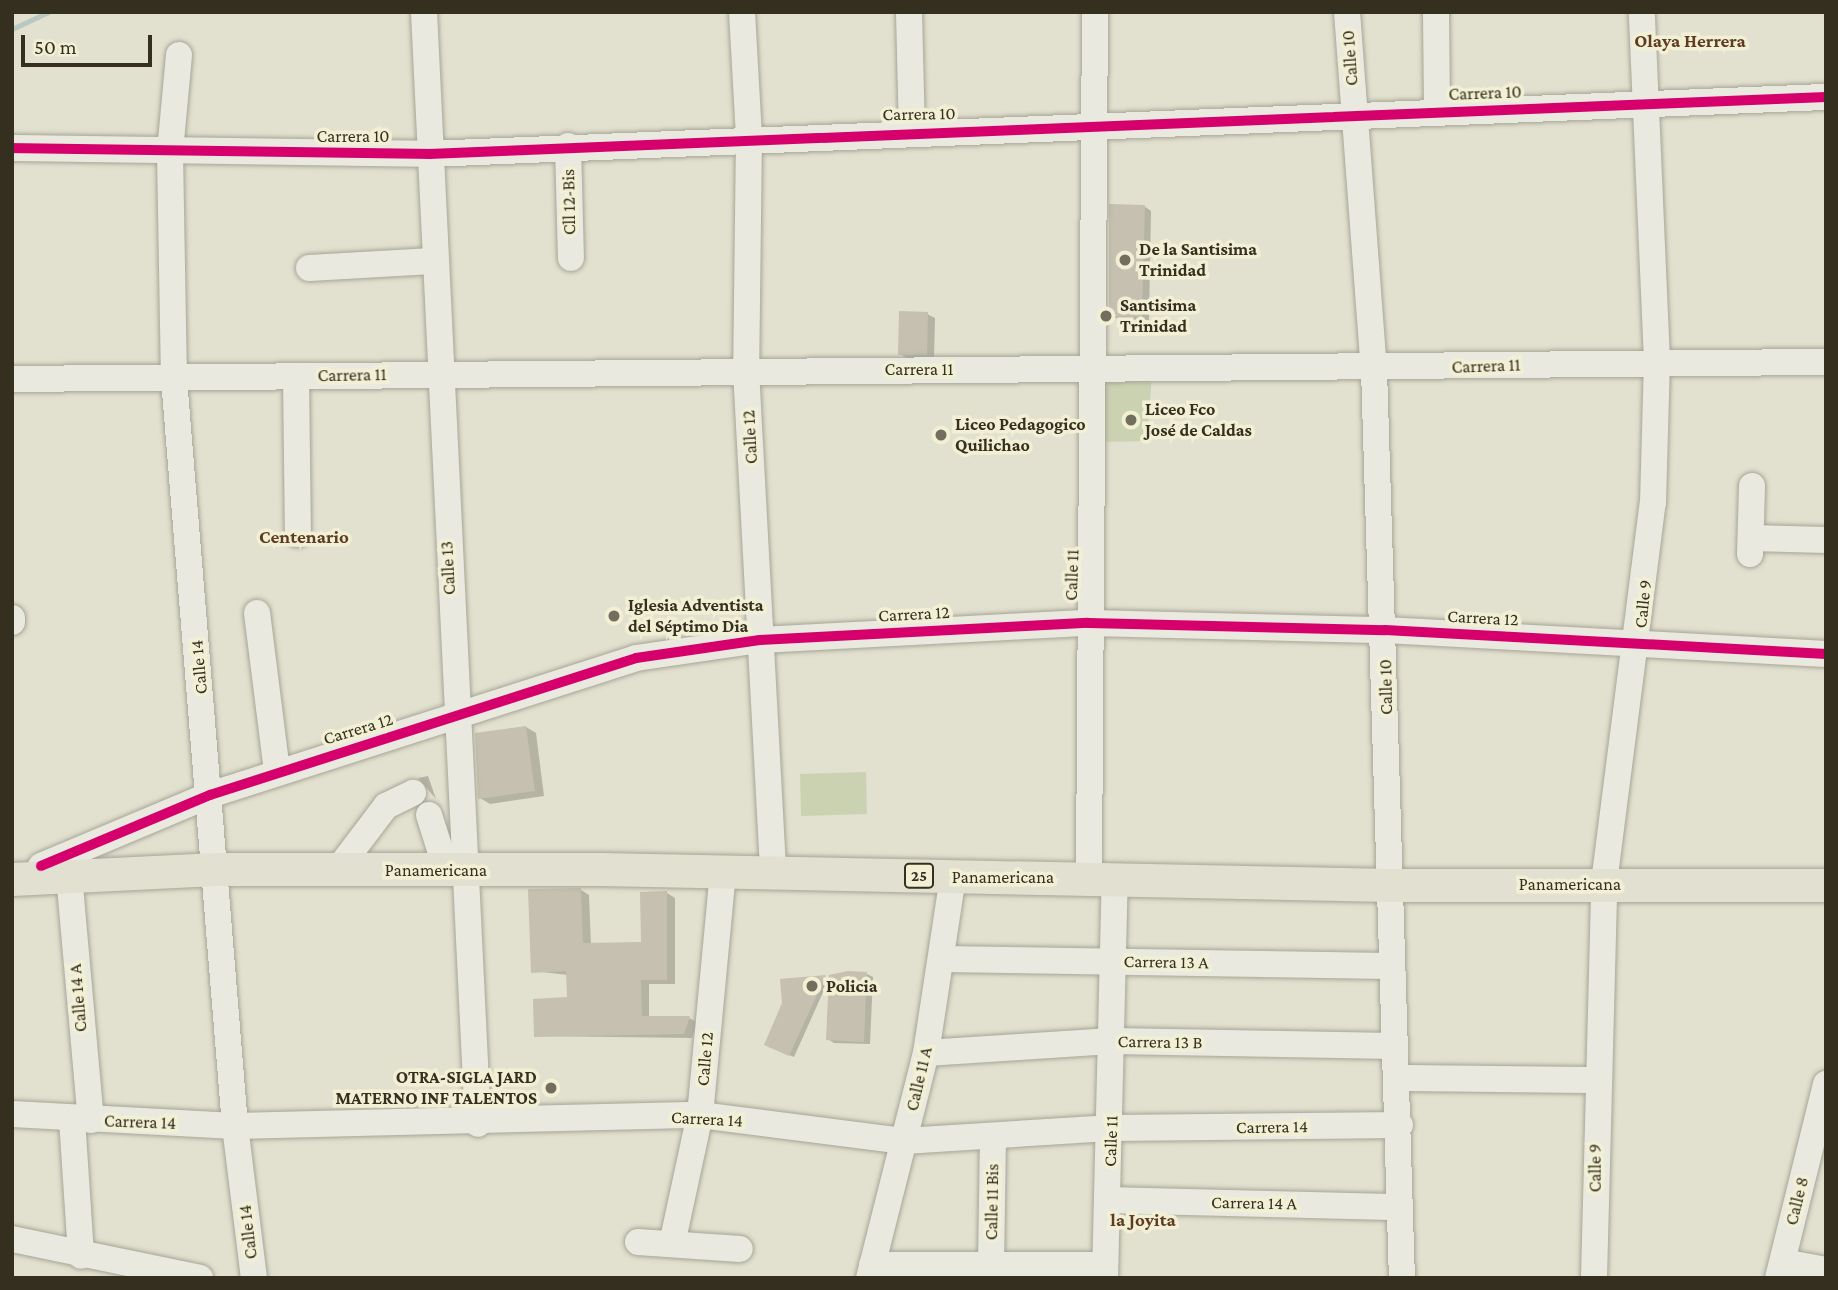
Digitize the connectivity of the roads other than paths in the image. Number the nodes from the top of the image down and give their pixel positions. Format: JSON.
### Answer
{"nodes":[{"id":1,"x":424,"y":12,"type":"edge"},
{"id":2,"x":742,"y":12,"type":"edge"},
{"id":3,"x":909,"y":12,"type":"edge"},
{"id":4,"x":1095,"y":12,"type":"edge"},
{"id":5,"x":1347,"y":12,"type":"edge"},
{"id":6,"x":1436,"y":12,"type":"edge"},
{"id":7,"x":1642,"y":12,"type":"edge"},
{"id":8,"x":179,"y":55,"type":"dead end"},
{"id":9,"x":1826,"y":97,"type":"edge"},
{"id":10,"x":1648,"y":104,"type":"junction"},
{"id":11,"x":1437,"y":112,"type":"junction"},
{"id":12,"x":1353,"y":115,"type":"junction"},
{"id":13,"x":1096,"y":128,"type":"junction"},
{"id":14,"x":912,"y":132,"type":"junction"},
{"id":15,"x":749,"y":136,"type":"junction"},
{"id":16,"x":568,"y":146,"type":"junction"},
{"id":17,"x":12,"y":148,"type":"edge"},
{"id":18,"x":170,"y":152,"type":"junction"},
{"id":19,"x":429,"y":153,"type":"junction"},
{"id":20,"x":570,"y":258,"type":"dead end"},
{"id":21,"x":433,"y":261,"type":"junction"},
{"id":22,"x":309,"y":268,"type":"dead end"},
{"id":23,"x":1657,"y":361,"type":"junction"},
{"id":24,"x":1826,"y":362,"type":"edge"},
{"id":25,"x":1095,"y":369,"type":"junction"},
{"id":26,"x":1374,"y":369,"type":"junction"},
{"id":27,"x":746,"y":370,"type":"junction"},
{"id":28,"x":439,"y":374,"type":"junction"},
{"id":29,"x":296,"y":376,"type":"junction"},
{"id":30,"x":12,"y":379,"type":"edge"},
{"id":31,"x":174,"y":379,"type":"junction"},
{"id":32,"x":1752,"y":486,"type":"dead end"},
{"id":33,"x":298,"y":534,"type":"dead end"},
{"id":34,"x":1826,"y":540,"type":"edge"},
{"id":35,"x":257,"y":612,"type":"dead end"},
{"id":36,"x":1088,"y":623,"type":"junction"},
{"id":37,"x":1385,"y":630,"type":"junction"},
{"id":38,"x":760,"y":640,"type":"junction"},
{"id":39,"x":1639,"y":644,"type":"junction"},
{"id":40,"x":1825,"y":650,"type":"edge"},
{"id":41,"x":454,"y":718,"type":"junction"},
{"id":42,"x":277,"y":772,"type":"junction"},
{"id":43,"x":413,"y":793,"type":"dead end"},
{"id":44,"x":210,"y":795,"type":"junction"},
{"id":45,"x":429,"y":815,"type":"dead end"},
{"id":46,"x":345,"y":860,"type":"junction"},
{"id":47,"x":773,"y":861,"type":"junction"},
{"id":48,"x":455,"y":863,"type":"junction"},
{"id":49,"x":215,"y":864,"type":"junction"},
{"id":50,"x":723,"y":871,"type":"junction"},
{"id":51,"x":34,"y":872,"type":"edge"},
{"id":52,"x":1102,"y":872,"type":"junction"},
{"id":53,"x":1826,"y":874,"type":"edge"},
{"id":54,"x":953,"y":877,"type":"junction"},
{"id":55,"x":1605,"y":877,"type":"junction"},
{"id":56,"x":1391,"y":879,"type":"junction"},
{"id":57,"x":1826,"y":885,"type":"edge"},
{"id":58,"x":941,"y":959,"type":"junction"},
{"id":59,"x":1111,"y":961,"type":"junction"},
{"id":60,"x":1392,"y":966,"type":"junction"},
{"id":61,"x":1112,"y":1041,"type":"junction"},
{"id":62,"x":1395,"y":1046,"type":"junction"},
{"id":63,"x":926,"y":1054,"type":"junction"},
{"id":64,"x":1398,"y":1078,"type":"junction"},
{"id":65,"x":1596,"y":1080,"type":"junction"},
{"id":66,"x":1826,"y":1084,"type":"edge"},
{"id":67,"x":12,"y":1114,"type":"edge"},
{"id":68,"x":700,"y":1115,"type":"junction"},
{"id":69,"x":82,"y":1120,"type":"junction"},
{"id":70,"x":478,"y":1124,"type":"junction"},
{"id":71,"x":1399,"y":1125,"type":"junction"},
{"id":72,"x":235,"y":1126,"type":"junction"},
{"id":73,"x":1113,"y":1128,"type":"junction"},
{"id":74,"x":993,"y":1138,"type":"junction"},
{"id":75,"x":904,"y":1141,"type":"junction"},
{"id":76,"x":1108,"y":1200,"type":"junction"},
{"id":77,"x":1399,"y":1207,"type":"junction"},
{"id":78,"x":12,"y":1239,"type":"edge"},
{"id":79,"x":638,"y":1241,"type":"dead end"},
{"id":80,"x":672,"y":1244,"type":"junction"},
{"id":81,"x":740,"y":1249,"type":"dead end"},
{"id":82,"x":81,"y":1256,"type":"junction"},
{"id":83,"x":991,"y":1265,"type":"junction"},
{"id":84,"x":1780,"y":1270,"type":"edge"},
{"id":85,"x":1826,"y":1270,"type":"edge"},
{"id":86,"x":871,"y":1271,"type":"edge"},
{"id":87,"x":1105,"y":1271,"type":"edge"},
{"id":88,"x":200,"y":1278,"type":"edge"},
{"id":89,"x":254,"y":1278,"type":"edge"},
{"id":90,"x":1402,"y":1278,"type":"edge"},
{"id":91,"x":1594,"y":1278,"type":"edge"}],
"edges":[{"from":1,"to":19,"type":"street","name":"Calle 13"},
{"from":2,"to":15,"type":"street","name":"Calle 12"},
{"from":3,"to":14,"type":"street"},
{"from":4,"to":13,"type":"street","name":"Calle 11"},
{"from":5,"to":12,"type":"street","name":"Calle 10"},
{"from":6,"to":11,"type":"street"},
{"from":7,"to":10,"type":"street","name":"Calle 9"},
{"from":8,"to":18,"type":"street","name":"Calle 14"},
{"from":9,"to":10,"type":"street","name":"Carrera 10"},
{"from":10,"to":11,"type":"street","name":"Carrera 10"},
{"from":10,"to":23,"type":"street","name":"Calle 9"},
{"from":11,"to":12,"type":"street","name":"Carrera 10"},
{"from":12,"to":13,"type":"street","name":"Carrera 10"},
{"from":12,"to":26,"type":"street","name":"Calle 10"},
{"from":13,"to":14,"type":"street","name":"Carrera 10"},
{"from":13,"to":25,"type":"street","name":"Calle 11"},
{"from":14,"to":15,"type":"street","name":"Carrera 10"},
{"from":15,"to":16,"type":"street","name":"Carrera 10"},
{"from":15,"to":27,"type":"street","name":"Calle 12"},
{"from":16,"to":19,"type":"street","name":"Carrera 10"},
{"from":16,"to":20,"type":"street","name":"Cll 12-Bis"},
{"from":17,"to":18,"type":"street","name":"Carrera 10"},
{"from":18,"to":19,"type":"street","name":"Carrera 10"},
{"from":18,"to":31,"type":"street","name":"Calle 14"},
{"from":19,"to":21,"type":"street","name":"Calle 13"},
{"from":21,"to":22,"type":"street"},
{"from":21,"to":28,"type":"street","name":"Calle 13"},
{"from":23,"to":24,"type":"street","name":"Carrera 11"},
{"from":23,"to":26,"type":"street","name":"Carrera 11"},
{"from":23,"to":39,"type":"street","name":"Calle 9"},
{"from":25,"to":26,"type":"street","name":"Carrera 11"},
{"from":25,"to":27,"type":"street","name":"Carrera 11"},
{"from":25,"to":36,"type":"street","name":"Calle 11"},
{"from":26,"to":37,"type":"street","name":"Calle 10"},
{"from":27,"to":28,"type":"street","name":"Carrera 11"},
{"from":27,"to":38,"type":"street","name":"Calle 12"},
{"from":28,"to":29,"type":"street","name":"Carrera 11"},
{"from":28,"to":41,"type":"street","name":"Calle 13"},
{"from":29,"to":31,"type":"street","name":"Carrera 11"},
{"from":29,"to":33,"type":"street"},
{"from":30,"to":31,"type":"street","name":"Carrera 11"},
{"from":31,"to":44,"type":"street","name":"Calle 14"},
{"from":32,"to":34,"type":"street"},
{"from":35,"to":42,"type":"street"},
{"from":36,"to":37,"type":"street","name":"Carrera 12"},
{"from":36,"to":38,"type":"street","name":"Carrera 12"},
{"from":36,"to":52,"type":"street","name":"Calle 11"},
{"from":37,"to":39,"type":"street","name":"Carrera 12"},
{"from":37,"to":56,"type":"street","name":"Calle 10"},
{"from":38,"to":41,"type":"street","name":"Carrera 12"},
{"from":38,"to":47,"type":"street","name":"Calle 12"},
{"from":39,"to":40,"type":"street","name":"Carrera 12"},
{"from":39,"to":55,"type":"street","name":"Calle 9"},
{"from":41,"to":42,"type":"street","name":"Carrera 12"},
{"from":41,"to":48,"type":"street","name":"Calle 13"},
{"from":42,"to":44,"type":"street","name":"Carrera 12"},
{"from":43,"to":46,"type":"street"},
{"from":44,"to":49,"type":"street","name":"Calle 14"},
{"from":44,"to":51,"type":"street","name":"Carrera 12"},
{"from":45,"to":48,"type":"street"},
{"from":46,"to":48,"type":"main road","name":"Panamericana","number":"25"},
{"from":46,"to":49,"type":"main road","name":"Panamericana","number":"25"},
{"from":47,"to":48,"type":"main road","name":"Panamericana","number":"25"},
{"from":47,"to":52,"type":"main road","name":"Panamericana","number":"25"},
{"from":48,"to":49,"type":"main road","name":"Panamericana","number":"25"},
{"from":48,"to":50,"type":"main road","name":"Panamericana","number":"25"},
{"from":48,"to":70,"type":"street","name":"Calle 13"},
{"from":49,"to":51,"type":"main road","name":"Panamericana","number":"25"},
{"from":49,"to":72,"type":"street","name":"Calle 14"},
{"from":50,"to":54,"type":"main road","name":"Panamericana","number":"25"},
{"from":50,"to":68,"type":"street","name":"Calle 12"},
{"from":51,"to":69,"type":"street","name":"Calle 14 A"},
{"from":52,"to":54,"type":"main road","name":"Panamericana","number":"25"},
{"from":52,"to":56,"type":"main road","name":"Panamericana","number":"25"},
{"from":52,"to":59,"type":"street","name":"Calle 11"},
{"from":53,"to":55,"type":"main road","name":"Panamericana","number":"25"},
{"from":54,"to":58,"type":"street","name":"Calle 11 A"},
{"from":55,"to":56,"type":"main road","name":"Panamericana","number":"25"},
{"from":55,"to":57,"type":"main road","name":"Panamericana","number":"25"},
{"from":55,"to":65,"type":"street","name":"Calle 9"},
{"from":56,"to":60,"type":"street","name":"Calle 10"},
{"from":58,"to":59,"type":"street","name":"Carrera 13 A"},
{"from":58,"to":63,"type":"street","name":"Calle 11 A"},
{"from":59,"to":60,"type":"street","name":"Carrera 13 A"},
{"from":59,"to":61,"type":"street","name":"Calle 11"},
{"from":60,"to":62,"type":"street","name":"Calle 10"},
{"from":61,"to":62,"type":"street","name":"Carrera 13 B"},
{"from":61,"to":63,"type":"street","name":"Carrera 13 B"},
{"from":61,"to":73,"type":"street","name":"Calle 11"},
{"from":62,"to":64,"type":"street","name":"Calle 10"},
{"from":63,"to":75,"type":"street","name":"Calle 11 A"},
{"from":64,"to":65,"type":"street"},
{"from":64,"to":71,"type":"street","name":"Calle 10"},
{"from":65,"to":91,"type":"street","name":"Calle 9"},
{"from":66,"to":84,"type":"street","name":"Calle 8"},
{"from":67,"to":69,"type":"street","name":"Carrera 14"},
{"from":68,"to":70,"type":"street","name":"Carrera 14"},
{"from":68,"to":75,"type":"street","name":"Carrera 14"},
{"from":68,"to":80,"type":"street","name":"Calle 12"},
{"from":69,"to":72,"type":"street","name":"Carrera 14"},
{"from":69,"to":82,"type":"street","name":"Calle 14 A"},
{"from":70,"to":72,"type":"street","name":"Carrera 14"},
{"from":71,"to":73,"type":"street","name":"Carrera 14"},
{"from":71,"to":77,"type":"street","name":"Calle 10"},
{"from":72,"to":89,"type":"street","name":"Calle 14"},
{"from":73,"to":74,"type":"street","name":"Carrera 14"},
{"from":73,"to":76,"type":"street","name":"Calle 11"},
{"from":74,"to":75,"type":"street","name":"Carrera 14"},
{"from":74,"to":83,"type":"street","name":"Calle 11 Bis"},
{"from":75,"to":86,"type":"street","name":"Calle 11 A"},
{"from":76,"to":77,"type":"street","name":"Carrera 14 A"},
{"from":76,"to":87,"type":"street","name":"Calle 11"},
{"from":77,"to":90,"type":"street","name":"Calle 10"},
{"from":78,"to":82,"type":"street"},
{"from":79,"to":80,"type":"street"},
{"from":80,"to":81,"type":"street"},
{"from":82,"to":88,"type":"street"},
{"from":83,"to":86,"type":"street"},
{"from":83,"to":87,"type":"street"},
{"from":84,"to":85,"type":"street"}]}
